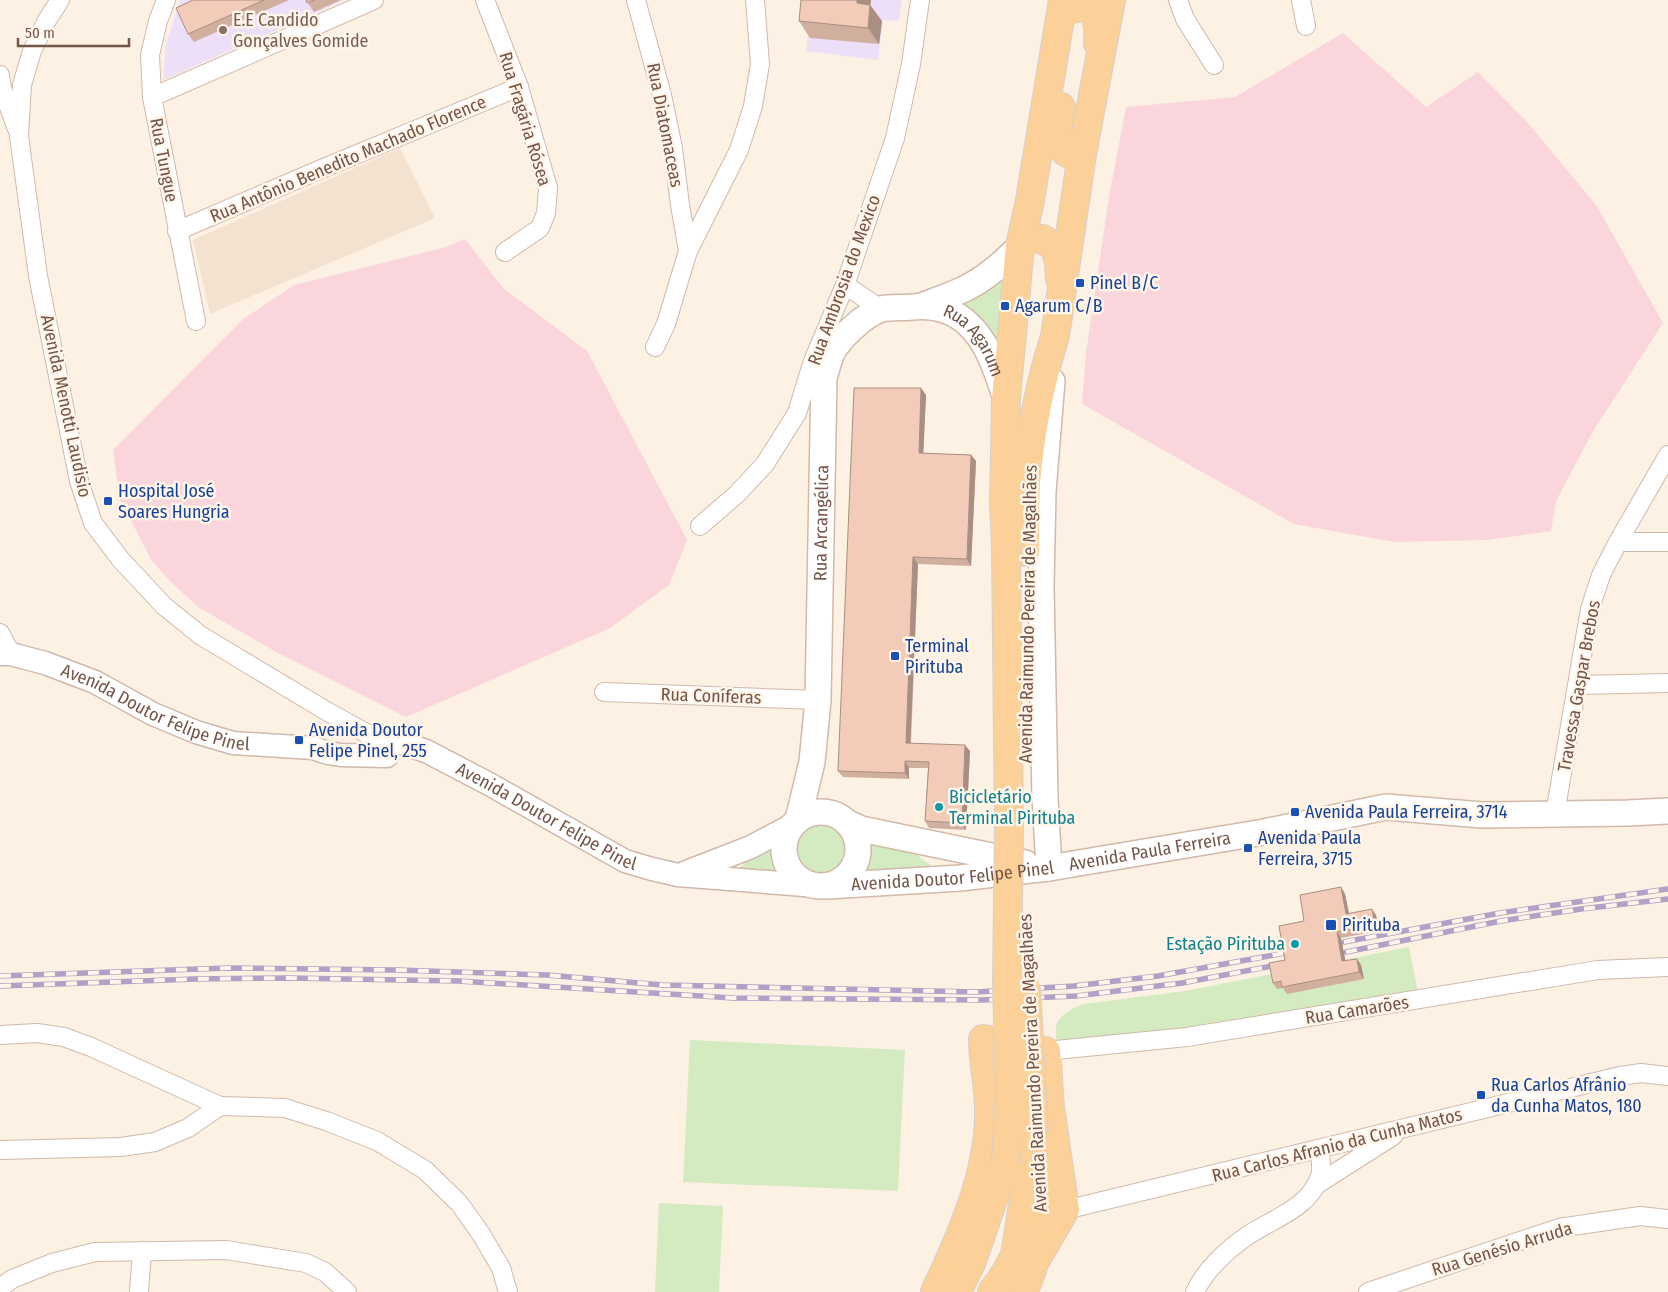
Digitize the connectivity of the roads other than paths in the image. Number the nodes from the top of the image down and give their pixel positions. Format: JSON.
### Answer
{"nodes":[{"id":1,"x":60,"y":0,"type":"edge"},
{"id":2,"x":166,"y":0,"type":"edge"},
{"id":3,"x":374,"y":0,"type":"edge"},
{"id":4,"x":485,"y":0,"type":"edge"},
{"id":5,"x":636,"y":0,"type":"edge"},
{"id":6,"x":755,"y":0,"type":"edge"},
{"id":7,"x":920,"y":0,"type":"edge"},
{"id":8,"x":1111,"y":0,"type":"edge"},
{"id":9,"x":1178,"y":0,"type":"edge"},
{"id":10,"x":1301,"y":0,"type":"edge"},
{"id":11,"x":1062,"y":6,"type":"edge"},
{"id":12,"x":1306,"y":26,"type":"dead end"},
{"id":13,"x":1056,"y":48,"type":"junction"},
{"id":14,"x":1214,"y":65,"type":"dead end"},
{"id":15,"x":1097,"y":74,"type":"junction"},
{"id":16,"x":0,"y":75,"type":"edge"},
{"id":17,"x":519,"y":87,"type":"junction"},
{"id":18,"x":152,"y":97,"type":"junction"},
{"id":19,"x":20,"y":136,"type":"junction"},
{"id":20,"x":1082,"y":154,"type":"junction"},
{"id":21,"x":177,"y":231,"type":"junction"},
{"id":22,"x":1020,"y":246,"type":"junction"},
{"id":23,"x":688,"y":251,"type":"junction"},
{"id":24,"x":505,"y":252,"type":"dead end"},
{"id":25,"x":845,"y":285,"type":"junction"},
{"id":26,"x":920,"y":306,"type":"junction"},
{"id":27,"x":1060,"y":306,"type":"junction"},
{"id":28,"x":881,"y":310,"type":"junction"},
{"id":29,"x":196,"y":322,"type":"dead end"},
{"id":30,"x":1055,"y":336,"type":"junction"},
{"id":31,"x":655,"y":347,"type":"dead end"},
{"id":32,"x":824,"y":395,"type":"junction"},
{"id":33,"x":1006,"y":399,"type":"junction"},
{"id":34,"x":797,"y":413,"type":"junction"},
{"id":35,"x":1668,"y":456,"type":"edge"},
{"id":36,"x":700,"y":526,"type":"dead end"},
{"id":37,"x":1618,"y":542,"type":"junction"},
{"id":38,"x":1668,"y":542,"type":"edge"},
{"id":39,"x":1015,"y":549,"type":"junction"},
{"id":40,"x":0,"y":633,"type":"edge"},
{"id":41,"x":6,"y":654,"type":"edge"},
{"id":42,"x":1668,"y":683,"type":"edge"},
{"id":43,"x":1578,"y":685,"type":"junction"},
{"id":44,"x":604,"y":692,"type":"dead end"},
{"id":45,"x":818,"y":700,"type":"junction"},
{"id":46,"x":380,"y":745,"type":"junction"},
{"id":47,"x":812,"y":762,"type":"junction"},
{"id":48,"x":1668,"y":811,"type":"edge"},
{"id":49,"x":1555,"y":814,"type":"junction"},
{"id":50,"x":838,"y":818,"type":"junction"},
{"id":51,"x":796,"y":822,"type":"junction"},
{"id":52,"x":1049,"y":868,"type":"junction"},
{"id":53,"x":678,"y":875,"type":"junction"},
{"id":54,"x":822,"y":886,"type":"junction"},
{"id":55,"x":1668,"y":967,"type":"edge"},
{"id":56,"x":0,"y":1035,"type":"edge"},
{"id":57,"x":1046,"y":1051,"type":"junction"},
{"id":58,"x":1668,"y":1076,"type":"edge"},
{"id":59,"x":220,"y":1106,"type":"junction"},
{"id":60,"x":1405,"y":1128,"type":"junction"},
{"id":61,"x":1319,"y":1149,"type":"junction"},
{"id":62,"x":0,"y":1150,"type":"edge"},
{"id":63,"x":1027,"y":1154,"type":"junction"},
{"id":64,"x":1316,"y":1185,"type":"junction"},
{"id":65,"x":1042,"y":1186,"type":"junction"},
{"id":66,"x":1065,"y":1210,"type":"junction"},
{"id":67,"x":1668,"y":1219,"type":"edge"},
{"id":68,"x":142,"y":1251,"type":"junction"},
{"id":69,"x":1034,"y":1263,"type":"junction"},
{"id":70,"x":1415,"y":1276,"type":"junction"},
{"id":71,"x":0,"y":1288,"type":"edge"},
{"id":72,"x":139,"y":1292,"type":"edge"},
{"id":73,"x":347,"y":1292,"type":"edge"},
{"id":74,"x":508,"y":1292,"type":"edge"},
{"id":75,"x":934,"y":1292,"type":"edge"},
{"id":76,"x":957,"y":1292,"type":"edge"},
{"id":77,"x":990,"y":1292,"type":"edge"},
{"id":78,"x":1024,"y":1292,"type":"edge"},
{"id":79,"x":1195,"y":1292,"type":"edge"},
{"id":80,"x":1368,"y":1292,"type":"edge"},
{"id":81,"x":1402,"y":1292,"type":"edge"}],
"edges":[{"from":1,"to":19,"type":"street","name":"Avenida Menotti Laudisio"},
{"from":2,"to":18,"type":"street","name":"Rua Tungue"},
{"from":3,"to":18,"type":"street"},
{"from":4,"to":17,"type":"street","name":"Rua Fragária Rósea"},
{"from":5,"to":23,"type":"street","name":"Rua Diatomaceas"},
{"from":6,"to":23,"type":"street"},
{"from":7,"to":25,"type":"street","name":"Rua Ambrosia do Mexico"},
{"from":8,"to":15,"type":"main road","name":"Avenida Raimundo Pereira de Magalhães"},
{"from":9,"to":14,"type":"street"},
{"from":10,"to":12,"type":"street"},
{"from":11,"to":13,"type":"main road","name":"Avenida Raimundo Pereira de Magalhães"},
{"from":11,"to":15,"type":"main road"},
{"from":13,"to":20,"type":"main road"},
{"from":13,"to":22,"type":"main road","name":"Avenida Raimundo Pereira de Magalhães"},
{"from":15,"to":20,"type":"main road","name":"Avenida Raimundo Pereira de Magalhães"},
{"from":16,"to":19,"type":"street"},
{"from":17,"to":21,"type":"street","name":"Rua Antônio Benedito Machado Florence"},
{"from":17,"to":24,"type":"street","name":"Rua Fragária Rósea"},
{"from":18,"to":21,"type":"street","name":"Rua Tungue"},
{"from":19,"to":46,"type":"street","name":"Avenida Menotti Laudisio"},
{"from":20,"to":27,"type":"main road","name":"Avenida Raimundo Pereira de Magalhães"},
{"from":21,"to":29,"type":"street","name":"Rua Tungue"},
{"from":22,"to":26,"type":"main road","name":"Rua Agarum"},
{"from":22,"to":27,"type":"main road"},
{"from":22,"to":33,"type":"main road","name":"Avenida Raimundo Pereira de Magalhães"},
{"from":23,"to":31,"type":"street"},
{"from":25,"to":28,"type":"street"},
{"from":25,"to":34,"type":"street","name":"Rua Ambrosia do Mexico"},
{"from":26,"to":28,"type":"main road","name":"Rua Agarum"},
{"from":26,"to":33,"type":"main road","name":"Rua Agarum"},
{"from":27,"to":30,"type":"main road","name":"Avenida Raimundo Pereira de Magalhães"},
{"from":28,"to":32,"type":"main road","name":"Rua Arcangélica"},
{"from":30,"to":39,"type":"main road","name":"Avenida Raimundo Pereira de Magalhães"},
{"from":30,"to":52,"type":"main road"},
{"from":32,"to":34,"type":"street"},
{"from":32,"to":45,"type":"main road","name":"Rua Arcangélica"},
{"from":33,"to":39,"type":"main road","name":"Avenida Raimundo Pereira de Magalhães"},
{"from":34,"to":36,"type":"street","name":"Rua Ambrosia do Mexico"},
{"from":35,"to":37,"type":"street","name":"Travessa Gaspar Brebos"},
{"from":37,"to":38,"type":"street"},
{"from":37,"to":43,"type":"street","name":"Travessa Gaspar Brebos"},
{"from":39,"to":63,"type":"main road","name":"Avenida Raimundo Pereira de Magalhães","bridge":true},
{"from":39,"to":63,"type":"main road","bridge":true},
{"from":40,"to":41,"type":"street"},
{"from":41,"to":46,"type":"street","name":"Avenida Doutor Felipe Pinel"},
{"from":42,"to":43,"type":"street"},
{"from":43,"to":49,"type":"street","name":"Travessa Gaspar Brebos"},
{"from":44,"to":45,"type":"street","name":"Rua Coníferas"},
{"from":45,"to":47,"type":"main road","name":"Rua Arcangélica"},
{"from":46,"to":53,"type":"street","name":"Avenida Doutor Felipe Pinel"},
{"from":47,"to":50,"type":"main road","name":"Rua Arcangélica"},
{"from":47,"to":51,"type":"main road","name":"Rua Arcangélica"},
{"from":48,"to":49,"type":"main road","name":"Avenida Paula Ferreira"},
{"from":49,"to":52,"type":"main road","name":"Avenida Paula Ferreira"},
{"from":50,"to":51,"type":"main road"},
{"from":50,"to":52,"type":"main road","name":"Avenida Doutor Felipe Pinel"},
{"from":50,"to":54,"type":"main road"},
{"from":51,"to":53,"type":"street"},
{"from":51,"to":54,"type":"main road"},
{"from":52,"to":54,"type":"main road","name":"Avenida Doutor Felipe Pinel"},
{"from":53,"to":54,"type":"street","name":"Avenida Doutor Felipe Pinel"},
{"from":55,"to":57,"type":"street","name":"Rua Camarões"},
{"from":56,"to":59,"type":"street"},
{"from":57,"to":66,"type":"main road"},
{"from":57,"to":75,"type":"main road"},
{"from":58,"to":60,"type":"street","name":"Rua Carlos Afranio da Cunha Matos"},
{"from":59,"to":62,"type":"street"},
{"from":59,"to":74,"type":"street"},
{"from":60,"to":61,"type":"street","name":"Rua Carlos Afranio da Cunha Matos"},
{"from":60,"to":64,"type":"street"},
{"from":61,"to":64,"type":"street"},
{"from":61,"to":66,"type":"street","name":"Rua Carlos Afranio da Cunha Matos"},
{"from":63,"to":65,"type":"main road","name":"Avenida Raimundo Pereira de Magalhães"},
{"from":63,"to":76,"type":"main road"},
{"from":63,"to":77,"type":"main road"},
{"from":64,"to":79,"type":"street"},
{"from":65,"to":66,"type":"main road"},
{"from":65,"to":69,"type":"main road","name":"Avenida Raimundo Pereira de Magalhães"},
{"from":66,"to":69,"type":"main road"},
{"from":67,"to":70,"type":"street","name":"Rua Genésio Arruda"},
{"from":68,"to":71,"type":"street"},
{"from":68,"to":72,"type":"street"},
{"from":68,"to":73,"type":"street"},
{"from":69,"to":78,"type":"main road","name":"Avenida Raimundo Pereira de Magalhães"},
{"from":70,"to":80,"type":"street","name":"Rua Genésio Arruda"},
{"from":70,"to":81,"type":"street"}]}
